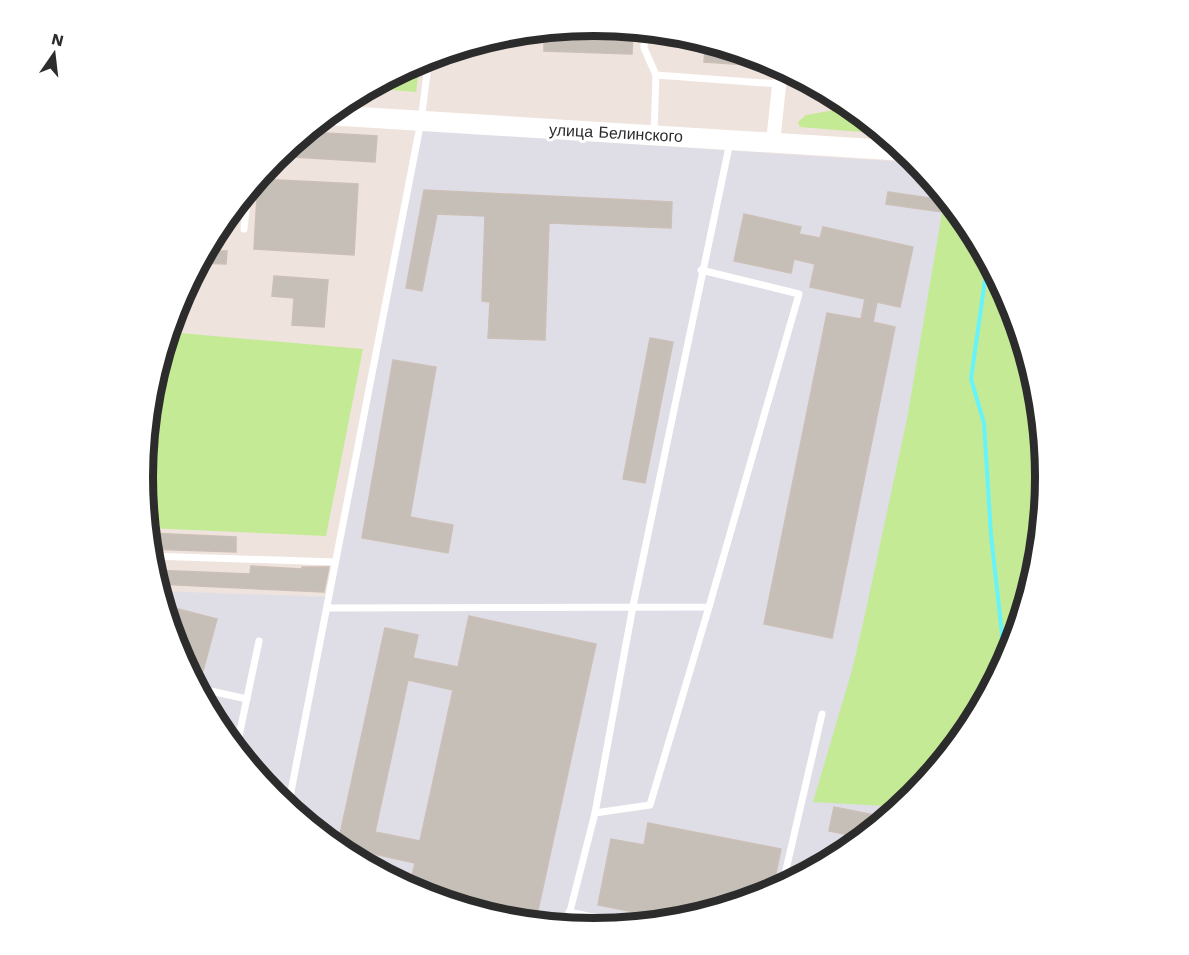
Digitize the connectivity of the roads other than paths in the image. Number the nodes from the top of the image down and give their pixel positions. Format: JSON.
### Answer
{"nodes":[{"id":1,"x":644,"y":39,"type":"edge"},
{"id":2,"x":428,"y":69,"type":"edge"},
{"id":3,"x":656,"y":75,"type":"junction"},
{"id":4,"x":780,"y":77,"type":"edge"},
{"id":5,"x":779,"y":84,"type":"junction"},
{"id":6,"x":341,"y":116,"type":"edge"},
{"id":7,"x":421,"y":121,"type":"junction"},
{"id":8,"x":654,"y":135,"type":"junction"},
{"id":9,"x":730,"y":140,"type":"junction"},
{"id":10,"x":773,"y":142,"type":"junction"},
{"id":11,"x":890,"y":150,"type":"edge"},
{"id":12,"x":246,"y":206,"type":"edge"},
{"id":13,"x":244,"y":229,"type":"dead end"},
{"id":14,"x":701,"y":270,"type":"junction"},
{"id":15,"x":160,"y":556,"type":"edge"},
{"id":16,"x":335,"y":562,"type":"junction"},
{"id":17,"x":633,"y":606,"type":"junction"},
{"id":18,"x":709,"y":607,"type":"junction"},
{"id":19,"x":327,"y":608,"type":"junction"},
{"id":20,"x":259,"y":641,"type":"dead end"},
{"id":21,"x":208,"y":690,"type":"edge"},
{"id":22,"x":247,"y":699,"type":"junction"},
{"id":23,"x":822,"y":714,"type":"dead end"},
{"id":24,"x":238,"y":739,"type":"edge"},
{"id":25,"x":290,"y":797,"type":"edge"},
{"id":26,"x":596,"y":813,"type":"junction"},
{"id":27,"x":785,"y":875,"type":"edge"},
{"id":28,"x":569,"y":912,"type":"junction"},
{"id":29,"x":568,"y":918,"type":"edge"},
{"id":30,"x":600,"y":919,"type":"edge"}],
"edges":[{"from":1,"to":3,"type":"lane"},
{"from":2,"to":7,"type":"lane"},
{"from":3,"to":5,"type":"lane"},
{"from":3,"to":8,"type":"lane"},
{"from":4,"to":5,"type":"street"},
{"from":5,"to":10,"type":"street"},
{"from":6,"to":7,"type":"street","name":"улица Белинского"},
{"from":7,"to":8,"type":"street","name":"улица Белинского"},
{"from":7,"to":16,"type":"lane"},
{"from":8,"to":9,"type":"street","name":"улица Белинского"},
{"from":9,"to":10,"type":"street","name":"улица Белинского"},
{"from":9,"to":14,"type":"lane"},
{"from":10,"to":11,"type":"street","name":"улица Белинского"},
{"from":12,"to":13,"type":"lane"},
{"from":14,"to":17,"type":"lane"},
{"from":14,"to":18,"type":"lane"},
{"from":15,"to":16,"type":"lane"},
{"from":16,"to":19,"type":"lane"},
{"from":17,"to":18,"type":"lane"},
{"from":17,"to":19,"type":"lane"},
{"from":17,"to":26,"type":"lane"},
{"from":18,"to":26,"type":"lane"},
{"from":19,"to":25,"type":"lane"},
{"from":20,"to":22,"type":"lane"},
{"from":21,"to":22,"type":"lane"},
{"from":22,"to":24,"type":"lane"},
{"from":23,"to":27,"type":"lane"},
{"from":26,"to":28,"type":"lane"},
{"from":28,"to":29,"type":"lane"},
{"from":28,"to":30,"type":"lane"}]}
